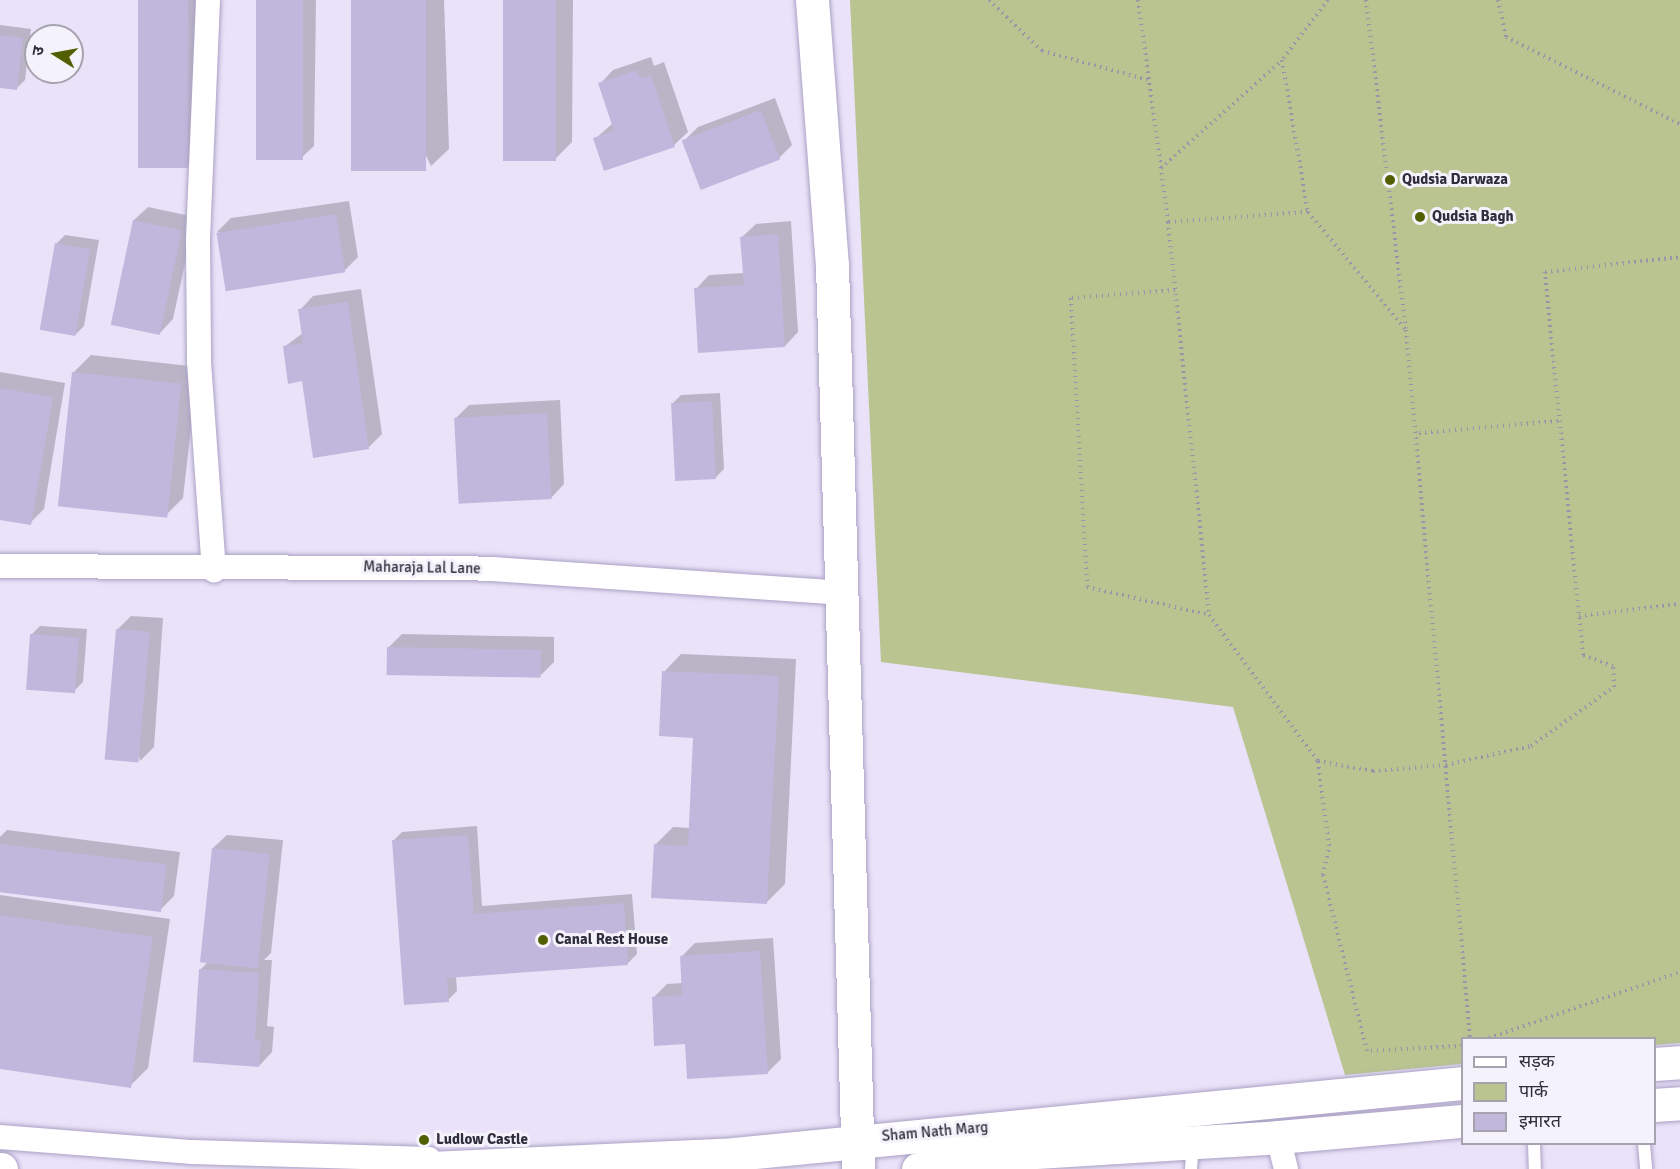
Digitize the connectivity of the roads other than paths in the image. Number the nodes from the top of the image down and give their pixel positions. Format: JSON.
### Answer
{"nodes":[{"id":1,"x":208,"y":0,"type":"edge"},
{"id":2,"x":812,"y":0,"type":"edge"},
{"id":3,"x":0,"y":566,"type":"edge"},
{"id":4,"x":214,"y":570,"type":"junction"},
{"id":5,"x":843,"y":593,"type":"junction"},
{"id":6,"x":1680,"y":1062,"type":"edge"},
{"id":7,"x":1656,"y":1064,"type":"edge"},
{"id":8,"x":1461,"y":1083,"type":"edge"},
{"id":9,"x":1680,"y":1103,"type":"edge"},
{"id":10,"x":1656,"y":1105,"type":"edge"},
{"id":11,"x":1461,"y":1121,"type":"edge"},
{"id":12,"x":0,"y":1137,"type":"edge"},
{"id":13,"x":1278,"y":1137,"type":"junction"},
{"id":14,"x":1534,"y":1145,"type":"edge"},
{"id":15,"x":1644,"y":1145,"type":"edge"},
{"id":16,"x":858,"y":1154,"type":"edge"},
{"id":17,"x":1192,"y":1156,"type":"edge"},
{"id":18,"x":512,"y":1162,"type":"junction"},
{"id":19,"x":408,"y":1169,"type":"edge"},
{"id":20,"x":918,"y":1169,"type":"edge"},
{"id":21,"x":1286,"y":1169,"type":"edge"},
{"id":22,"x":1535,"y":1169,"type":"edge"},
{"id":23,"x":1646,"y":1169,"type":"edge"}],
"edges":[{"from":1,"to":4,"type":"street"},
{"from":2,"to":5,"type":"main road"},
{"from":3,"to":4,"type":"street","name":"Maharaja Lal Lane"},
{"from":4,"to":5,"type":"street","name":"Maharaja Lal Lane"},
{"from":5,"to":16,"type":"main road"},
{"from":6,"to":7,"type":"main road"},
{"from":8,"to":16,"type":"main road","name":"Sham Nath Marg"},
{"from":9,"to":10,"type":"main road"},
{"from":11,"to":13,"type":"main road","name":"Sham Nath Marg"},
{"from":12,"to":18,"type":"street"},
{"from":13,"to":17,"type":"main road","name":"Sham Nath Marg"},
{"from":13,"to":21,"type":"street"},
{"from":14,"to":22,"type":"lane"},
{"from":15,"to":23,"type":"lane"},
{"from":16,"to":18,"type":"main road","name":"Sham Nath Marg"},
{"from":17,"to":20,"type":"main road","name":"Sham Nath Marg"},
{"from":18,"to":19,"type":"main road","name":"Sham Nath Marg"}]}
